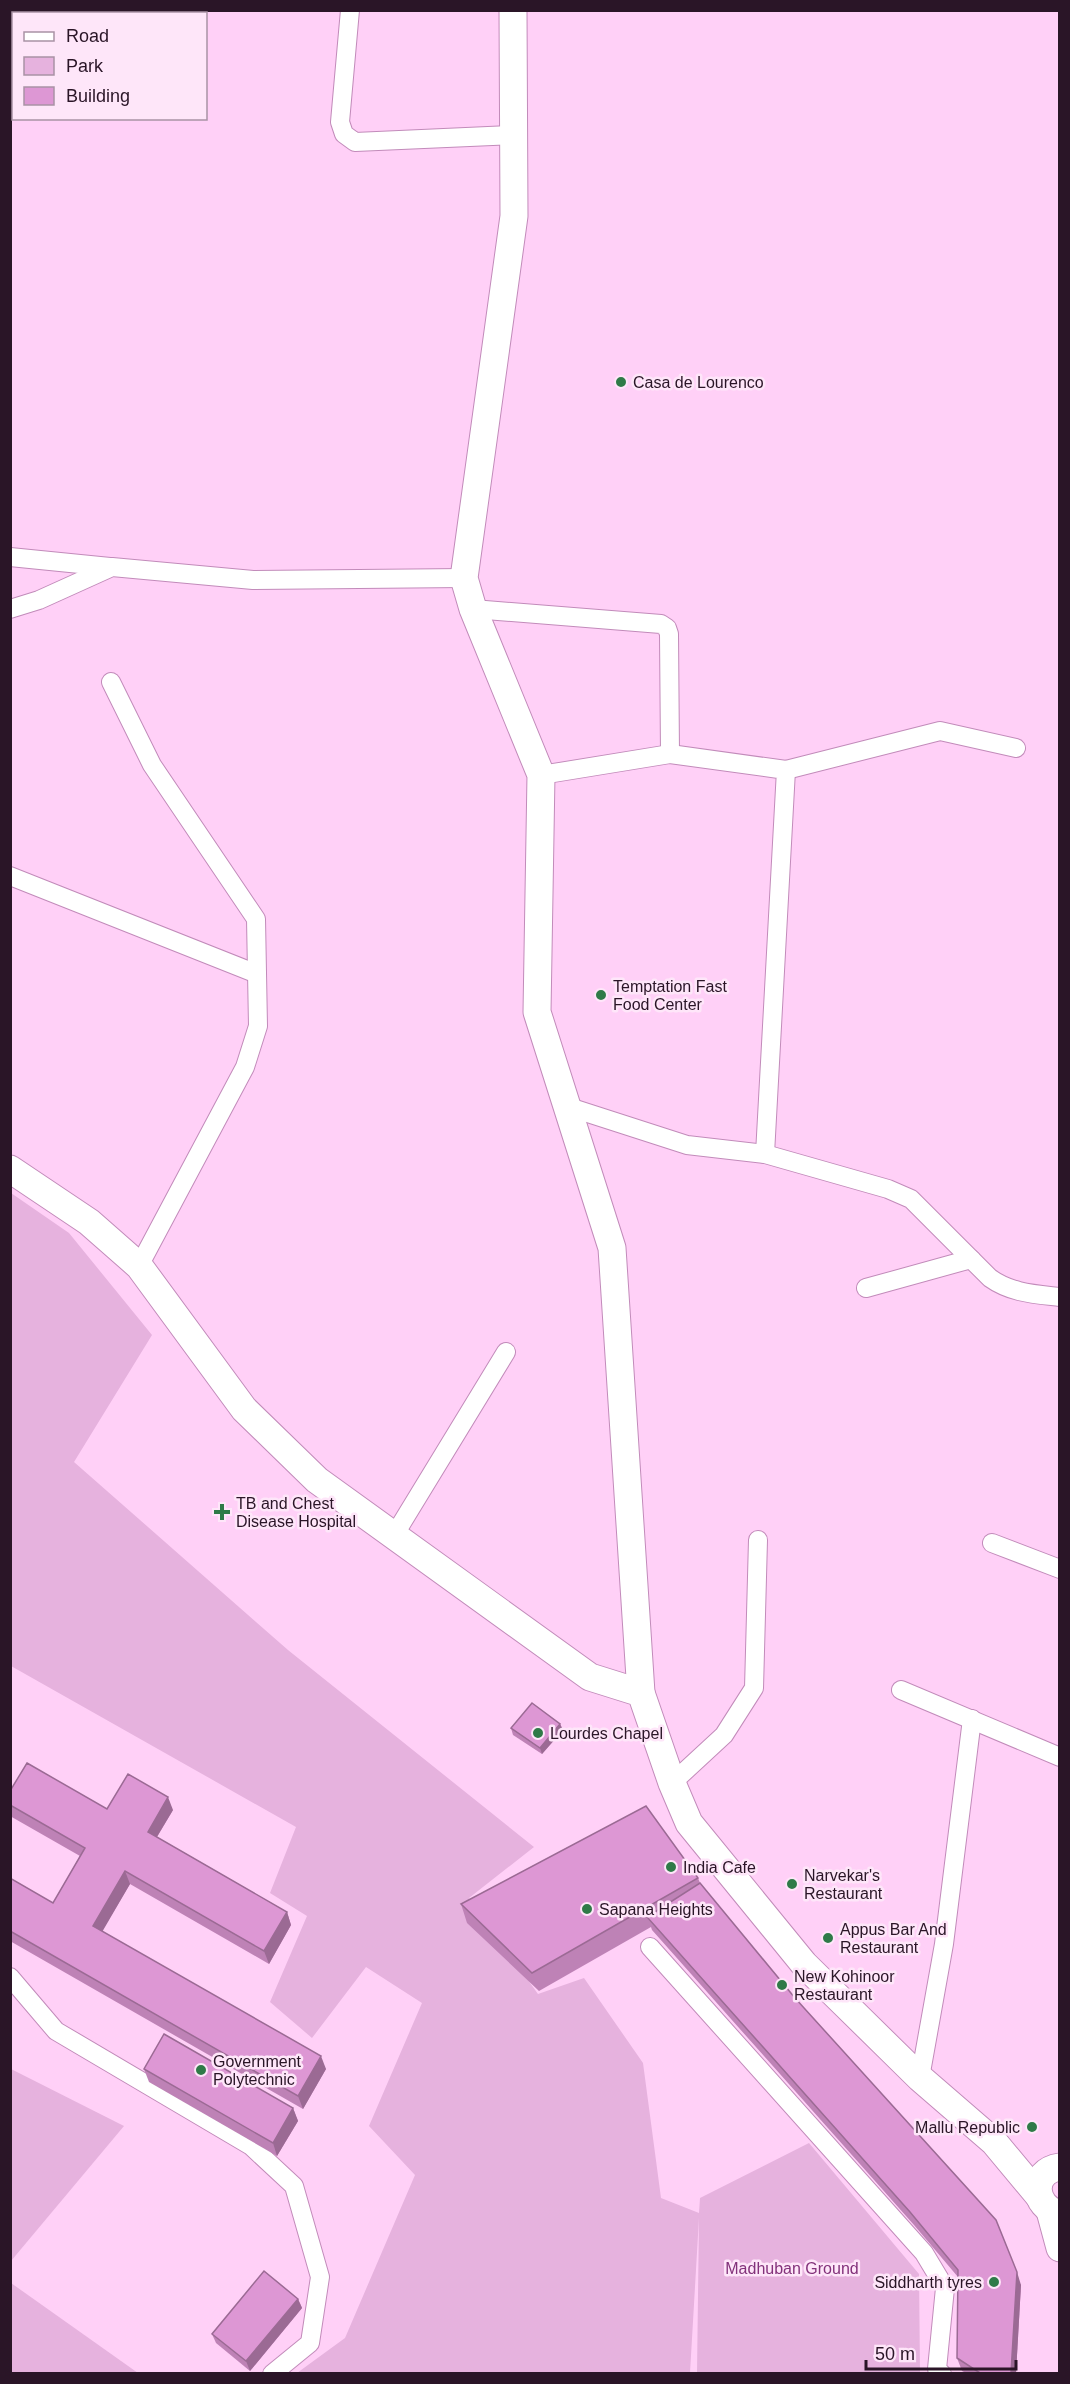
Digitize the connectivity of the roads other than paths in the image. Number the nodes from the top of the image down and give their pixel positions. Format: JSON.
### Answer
{"nodes":[{"id":1,"x":350,"y":10,"type":"edge"},
{"id":2,"x":513,"y":10,"type":"edge"},
{"id":3,"x":513,"y":135,"type":"junction"},
{"id":4,"x":10,"y":557,"type":"edge"},
{"id":5,"x":112,"y":567,"type":"junction"},
{"id":6,"x":464,"y":578,"type":"junction"},
{"id":7,"x":10,"y":609,"type":"edge"},
{"id":8,"x":473,"y":609,"type":"junction"},
{"id":9,"x":111,"y":682,"type":"dead end"},
{"id":10,"x":1016,"y":748,"type":"dead end"},
{"id":11,"x":670,"y":754,"type":"junction"},
{"id":12,"x":786,"y":770,"type":"junction"},
{"id":13,"x":541,"y":774,"type":"junction"},
{"id":14,"x":10,"y":876,"type":"edge"},
{"id":15,"x":257,"y":974,"type":"junction"},
{"id":16,"x":566,"y":1106,"type":"junction"},
{"id":17,"x":765,"y":1154,"type":"junction"},
{"id":18,"x":10,"y":1169,"type":"edge"},
{"id":19,"x":971,"y":1259,"type":"junction"},
{"id":20,"x":139,"y":1266,"type":"junction"},
{"id":21,"x":866,"y":1288,"type":"dead end"},
{"id":22,"x":1059,"y":1297,"type":"edge"},
{"id":23,"x":506,"y":1352,"type":"dead end"},
{"id":24,"x":395,"y":1534,"type":"junction"},
{"id":25,"x":758,"y":1540,"type":"dead end"},
{"id":26,"x":992,"y":1543,"type":"dead end"},
{"id":27,"x":1059,"y":1569,"type":"edge"},
{"id":28,"x":901,"y":1690,"type":"dead end"},
{"id":29,"x":640,"y":1693,"type":"junction"},
{"id":30,"x":972,"y":1719,"type":"junction"},
{"id":31,"x":1059,"y":1757,"type":"edge"},
{"id":32,"x":672,"y":1783,"type":"junction"},
{"id":33,"x":650,"y":1947,"type":"dead end"},
{"id":34,"x":10,"y":1977,"type":"edge"},
{"id":35,"x":920,"y":2078,"type":"junction"},
{"id":36,"x":994,"y":2142,"type":"junction"},
{"id":37,"x":1058,"y":2167,"type":"edge"},
{"id":38,"x":1049,"y":2207,"type":"edge"},
{"id":39,"x":1059,"y":2248,"type":"edge"},
{"id":40,"x":272,"y":2373,"type":"edge"},
{"id":41,"x":942,"y":2373,"type":"edge"}],
"edges":[{"from":1,"to":3,"type":"street"},
{"from":2,"to":3,"type":"main road"},
{"from":3,"to":6,"type":"main road"},
{"from":4,"to":5,"type":"street"},
{"from":5,"to":6,"type":"street"},
{"from":5,"to":7,"type":"street"},
{"from":6,"to":8,"type":"main road"},
{"from":8,"to":11,"type":"street"},
{"from":8,"to":13,"type":"main road"},
{"from":9,"to":15,"type":"street"},
{"from":10,"to":12,"type":"street"},
{"from":11,"to":12,"type":"street"},
{"from":11,"to":13,"type":"street"},
{"from":12,"to":17,"type":"street"},
{"from":13,"to":16,"type":"main road"},
{"from":14,"to":15,"type":"street"},
{"from":15,"to":20,"type":"street"},
{"from":16,"to":17,"type":"street"},
{"from":16,"to":29,"type":"main road"},
{"from":17,"to":19,"type":"street"},
{"from":18,"to":20,"type":"main road"},
{"from":19,"to":21,"type":"street"},
{"from":19,"to":22,"type":"street"},
{"from":20,"to":24,"type":"main road"},
{"from":23,"to":24,"type":"street"},
{"from":24,"to":29,"type":"main road"},
{"from":25,"to":32,"type":"street"},
{"from":26,"to":27,"type":"street"},
{"from":28,"to":30,"type":"street"},
{"from":29,"to":32,"type":"main road"},
{"from":30,"to":31,"type":"street"},
{"from":30,"to":35,"type":"street"},
{"from":32,"to":35,"type":"main road"},
{"from":33,"to":41,"type":"street"},
{"from":34,"to":40,"type":"street"},
{"from":35,"to":36,"type":"main road"},
{"from":36,"to":37,"type":"main road"},
{"from":36,"to":38,"type":"main road"},
{"from":37,"to":38,"type":"main road"},
{"from":38,"to":39,"type":"main road"}]}
